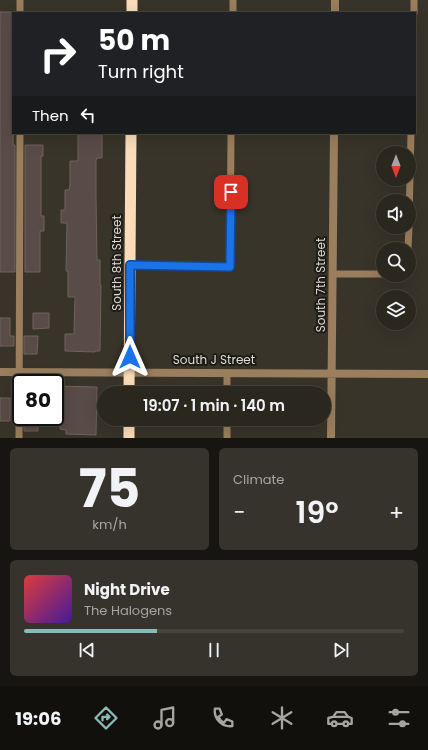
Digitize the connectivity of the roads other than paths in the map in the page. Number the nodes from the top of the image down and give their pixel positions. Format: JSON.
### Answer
{"nodes":[{"id":1,"x":20,"y":0,"type":"edge"},
{"id":2,"x":132,"y":0,"type":"edge"},
{"id":3,"x":233,"y":0,"type":"edge"},
{"id":4,"x":335,"y":0,"type":"edge"},
{"id":5,"x":414,"y":0,"type":"edge"},
{"id":6,"x":20,"y":12,"type":"edge"},
{"id":7,"x":132,"y":12,"type":"edge"},
{"id":8,"x":233,"y":12,"type":"edge"},
{"id":9,"x":335,"y":12,"type":"edge"},
{"id":10,"x":414,"y":12,"type":"edge"},
{"id":11,"x":20,"y":134,"type":"edge"},
{"id":12,"x":131,"y":134,"type":"edge"},
{"id":13,"x":231,"y":134,"type":"edge"},
{"id":14,"x":334,"y":134,"type":"edge"},
{"id":15,"x":411,"y":134,"type":"edge"},
{"id":16,"x":410,"y":194,"type":"edge"},
{"id":17,"x":130,"y":265,"type":"junction"},
{"id":18,"x":333,"y":274,"type":"junction"},
{"id":19,"x":376,"y":274,"type":"edge"},
{"id":20,"x":0,"y":372,"type":"edge"},
{"id":21,"x":19,"y":372,"type":"junction"},
{"id":22,"x":130,"y":372,"type":"junction"},
{"id":23,"x":227,"y":372,"type":"junction"},
{"id":24,"x":332,"y":373,"type":"junction"},
{"id":25,"x":428,"y":374,"type":"edge"},
{"id":26,"x":129,"y":386,"type":"edge"},
{"id":27,"x":227,"y":386,"type":"edge"},
{"id":28,"x":129,"y":426,"type":"edge"},
{"id":29,"x":227,"y":426,"type":"edge"},
{"id":30,"x":19,"y":438,"type":"edge"},
{"id":31,"x":129,"y":438,"type":"edge"},
{"id":32,"x":226,"y":438,"type":"edge"},
{"id":33,"x":331,"y":438,"type":"edge"}],
"edges":[{"from":1,"to":6,"type":"lane"},
{"from":2,"to":7,"type":"highway"},
{"from":3,"to":8,"type":"lane"},
{"from":4,"to":9,"type":"street"},
{"from":5,"to":10,"type":"lane"},
{"from":11,"to":21,"type":"lane"},
{"from":12,"to":17,"type":"highway","name":"South 8th Street"},
{"from":13,"to":17,"type":"lane"},
{"from":14,"to":18,"type":"street","name":"South 7th Street"},
{"from":15,"to":16,"type":"lane"},
{"from":17,"to":22,"type":"highway","name":"South 8th Street"},
{"from":18,"to":19,"type":"lane"},
{"from":18,"to":24,"type":"street","name":"South 7th Street"},
{"from":20,"to":21,"type":"street","name":"South J Street"},
{"from":21,"to":22,"type":"street","name":"South J Street"},
{"from":21,"to":30,"type":"lane"},
{"from":22,"to":23,"type":"street","name":"South J Street"},
{"from":22,"to":26,"type":"highway","name":"South 8th Street"},
{"from":23,"to":24,"type":"street","name":"South J Street"},
{"from":23,"to":27,"type":"lane"},
{"from":24,"to":25,"type":"street","name":"South J Street"},
{"from":24,"to":33,"type":"street","name":"South 7th Street"},
{"from":28,"to":31,"type":"highway"},
{"from":29,"to":32,"type":"lane"}]}
